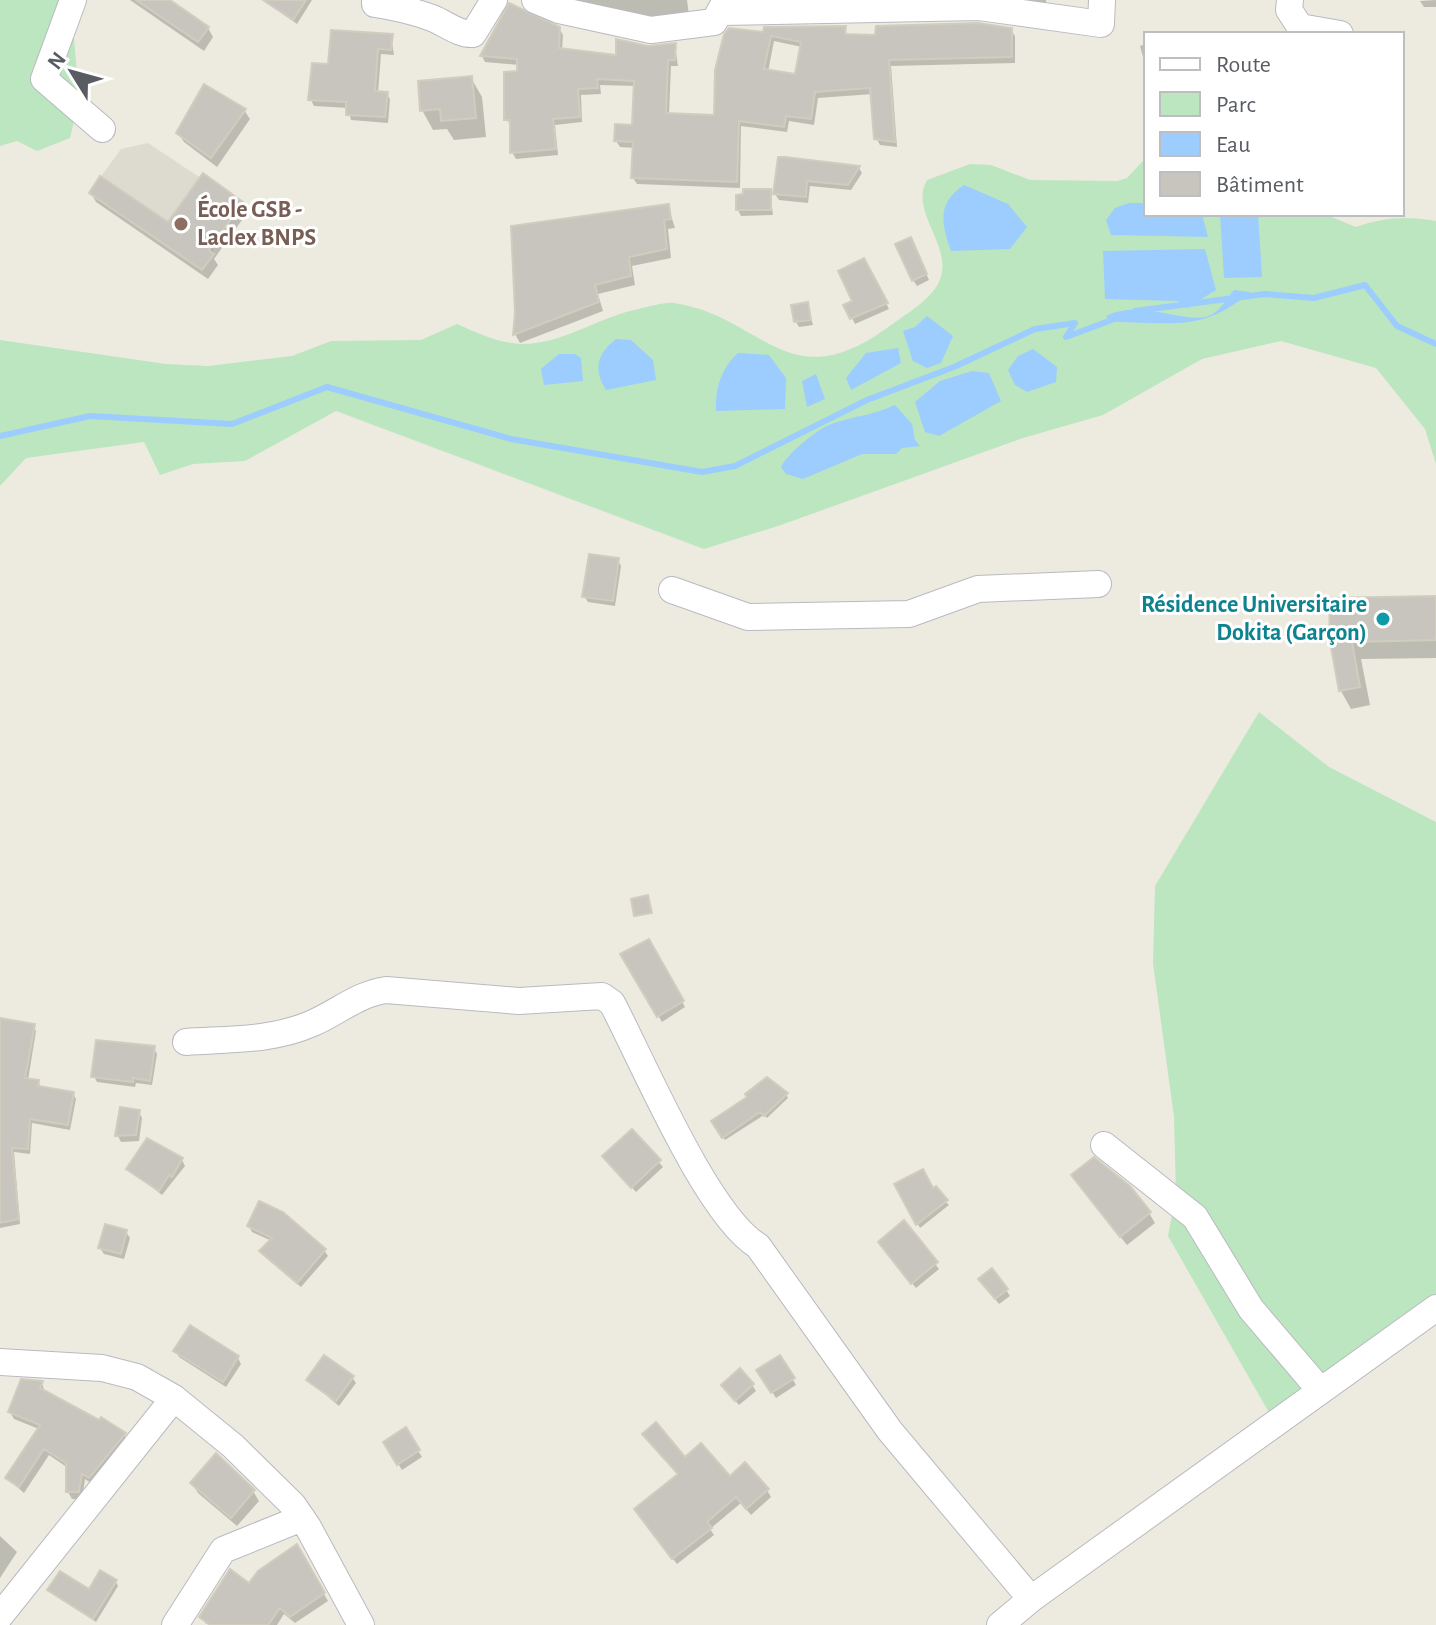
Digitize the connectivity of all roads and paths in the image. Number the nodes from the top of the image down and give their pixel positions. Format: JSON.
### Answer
{"nodes":[{"id":1,"x":73,"y":0,"type":"edge"},
{"id":2,"x":375,"y":0,"type":"edge"},
{"id":3,"x":494,"y":0,"type":"edge"},
{"id":4,"x":535,"y":0,"type":"edge"},
{"id":5,"x":1102,"y":0,"type":"edge"},
{"id":6,"x":1290,"y":0,"type":"edge"},
{"id":7,"x":724,"y":6,"type":"edge"},
{"id":8,"x":1329,"y":32,"type":"edge"},
{"id":9,"x":102,"y":129,"type":"dead end"},
{"id":10,"x":1098,"y":584,"type":"dead end"},
{"id":11,"x":672,"y":590,"type":"dead end"},
{"id":12,"x":186,"y":1042,"type":"dead end"},
{"id":13,"x":1104,"y":1145,"type":"dead end"},
{"id":14,"x":1436,"y":1308,"type":"edge"},
{"id":15,"x":0,"y":1362,"type":"edge"},
{"id":16,"x":1320,"y":1390,"type":"junction"},
{"id":17,"x":174,"y":1398,"type":"junction"},
{"id":18,"x":302,"y":1518,"type":"junction"},
{"id":19,"x":1031,"y":1599,"type":"junction"},
{"id":20,"x":0,"y":1616,"type":"edge"},
{"id":21,"x":175,"y":1625,"type":"edge"},
{"id":22,"x":361,"y":1625,"type":"edge"},
{"id":23,"x":1000,"y":1625,"type":"edge"}],
"edges":[{"from":1,"to":9,"type":"street"},
{"from":2,"to":3,"type":"street"},
{"from":4,"to":7,"type":"street"},
{"from":5,"to":7,"type":"street"},
{"from":6,"to":8,"type":"street"},
{"from":10,"to":11,"type":"street"},
{"from":12,"to":19,"type":"street"},
{"from":13,"to":16,"type":"street"},
{"from":14,"to":16,"type":"street"},
{"from":15,"to":17,"type":"street"},
{"from":16,"to":19,"type":"street"},
{"from":17,"to":18,"type":"street"},
{"from":17,"to":20,"type":"street"},
{"from":18,"to":21,"type":"street"},
{"from":18,"to":22,"type":"street"},
{"from":19,"to":23,"type":"street"}]}
